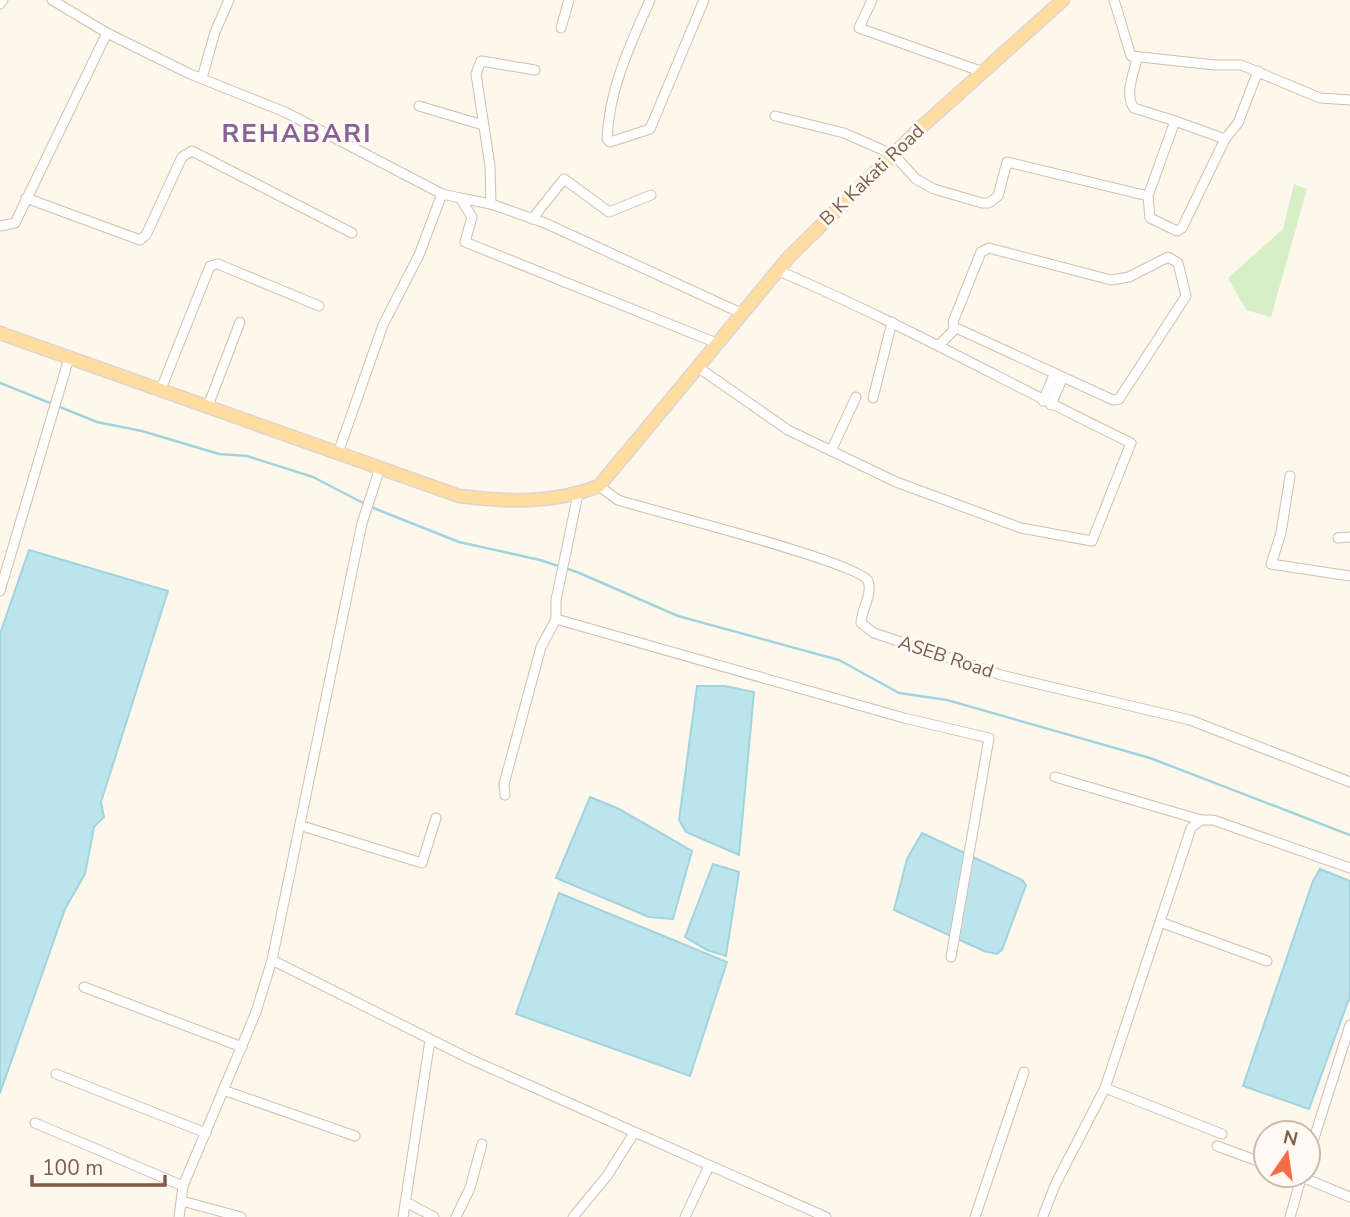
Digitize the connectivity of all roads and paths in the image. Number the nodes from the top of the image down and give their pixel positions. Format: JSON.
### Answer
{"nodes":[{"id":1,"x":4,"y":0,"type":"edge"},
{"id":2,"x":52,"y":0,"type":"edge"},
{"id":3,"x":229,"y":0,"type":"edge"},
{"id":4,"x":569,"y":0,"type":"edge"},
{"id":5,"x":650,"y":0,"type":"edge"},
{"id":6,"x":704,"y":0,"type":"edge"},
{"id":7,"x":872,"y":0,"type":"edge"},
{"id":8,"x":1063,"y":0,"type":"edge"},
{"id":9,"x":1114,"y":0,"type":"edge"},
{"id":10,"x":0,"y":4,"type":"edge"},
{"id":11,"x":561,"y":28,"type":"dead end"},
{"id":12,"x":107,"y":33,"type":"junction"},
{"id":13,"x":1137,"y":58,"type":"junction"},
{"id":14,"x":535,"y":70,"type":"dead end"},
{"id":15,"x":1258,"y":71,"type":"junction"},
{"id":16,"x":983,"y":72,"type":"junction"},
{"id":17,"x":202,"y":78,"type":"junction"},
{"id":18,"x":1350,"y":100,"type":"edge"},
{"id":19,"x":419,"y":106,"type":"dead end"},
{"id":20,"x":775,"y":116,"type":"dead end"},
{"id":21,"x":1175,"y":121,"type":"junction"},
{"id":22,"x":483,"y":125,"type":"junction"},
{"id":23,"x":1224,"y":139,"type":"junction"},
{"id":24,"x":894,"y":155,"type":"junction"},
{"id":25,"x":442,"y":194,"type":"junction"},
{"id":26,"x":651,"y":195,"type":"dead end"},
{"id":27,"x":1148,"y":196,"type":"junction"},
{"id":28,"x":26,"y":198,"type":"junction"},
{"id":29,"x":460,"y":198,"type":"junction"},
{"id":30,"x":491,"y":204,"type":"junction"},
{"id":31,"x":531,"y":219,"type":"junction"},
{"id":32,"x":0,"y":226,"type":"edge"},
{"id":33,"x":352,"y":233,"type":"dead end"},
{"id":34,"x":779,"y":271,"type":"junction"},
{"id":35,"x":319,"y":306,"type":"dead end"},
{"id":36,"x":743,"y":314,"type":"junction"},
{"id":37,"x":240,"y":322,"type":"dead end"},
{"id":38,"x":892,"y":322,"type":"junction"},
{"id":39,"x":958,"y":330,"type":"junction"},
{"id":40,"x":0,"y":333,"type":"edge"},
{"id":41,"x":719,"y":344,"type":"junction"},
{"id":42,"x":942,"y":347,"type":"junction"},
{"id":43,"x":69,"y":358,"type":"junction"},
{"id":44,"x":699,"y":368,"type":"junction"},
{"id":45,"x":1058,"y":377,"type":"junction"},
{"id":46,"x":161,"y":389,"type":"junction"},
{"id":47,"x":856,"y":397,"type":"dead end"},
{"id":48,"x":873,"y":398,"type":"dead end"},
{"id":49,"x":1047,"y":403,"type":"junction"},
{"id":50,"x":208,"y":406,"type":"junction"},
{"id":51,"x":831,"y":451,"type":"junction"},
{"id":52,"x":338,"y":453,"type":"junction"},
{"id":53,"x":380,"y":468,"type":"junction"},
{"id":54,"x":1290,"y":476,"type":"dead end"},
{"id":55,"x":599,"y":486,"type":"junction"},
{"id":56,"x":578,"y":494,"type":"junction"},
{"id":57,"x":1350,"y":537,"type":"edge"},
{"id":58,"x":1338,"y":538,"type":"dead end"},
{"id":59,"x":1350,"y":576,"type":"edge"},
{"id":60,"x":0,"y":591,"type":"edge"},
{"id":61,"x":556,"y":619,"type":"junction"},
{"id":62,"x":1055,"y":777,"type":"dead end"},
{"id":63,"x":1350,"y":782,"type":"edge"},
{"id":64,"x":505,"y":795,"type":"dead end"},
{"id":65,"x":436,"y":818,"type":"dead end"},
{"id":66,"x":1201,"y":820,"type":"junction"},
{"id":67,"x":302,"y":826,"type":"junction"},
{"id":68,"x":1350,"y":868,"type":"edge"},
{"id":69,"x":1160,"y":922,"type":"junction"},
{"id":70,"x":951,"y":957,"type":"dead end"},
{"id":71,"x":272,"y":960,"type":"junction"},
{"id":72,"x":1267,"y":961,"type":"dead end"},
{"id":73,"x":84,"y":987,"type":"dead end"},
{"id":74,"x":1350,"y":1025,"type":"edge"},
{"id":75,"x":429,"y":1040,"type":"junction"},
{"id":76,"x":242,"y":1047,"type":"junction"},
{"id":77,"x":1024,"y":1072,"type":"dead end"},
{"id":78,"x":55,"y":1074,"type":"dead end"},
{"id":79,"x":1105,"y":1088,"type":"junction"},
{"id":80,"x":223,"y":1090,"type":"junction"},
{"id":81,"x":1320,"y":1119,"type":"edge"},
{"id":82,"x":35,"y":1123,"type":"dead end"},
{"id":83,"x":206,"y":1133,"type":"junction"},
{"id":84,"x":634,"y":1133,"type":"junction"},
{"id":85,"x":1222,"y":1134,"type":"dead end"},
{"id":86,"x":355,"y":1136,"type":"dead end"},
{"id":87,"x":482,"y":1144,"type":"dead end"},
{"id":88,"x":1217,"y":1146,"type":"dead end"},
{"id":89,"x":1252,"y":1159,"type":"edge"},
{"id":90,"x":709,"y":1166,"type":"junction"},
{"id":91,"x":1322,"y":1185,"type":"edge"},
{"id":92,"x":183,"y":1186,"type":"junction"},
{"id":93,"x":1297,"y":1189,"type":"edge"},
{"id":94,"x":1350,"y":1196,"type":"edge"},
{"id":95,"x":182,"y":1200,"type":"junction"},
{"id":96,"x":407,"y":1202,"type":"junction"},
{"id":97,"x":180,"y":1217,"type":"edge"},
{"id":98,"x":241,"y":1217,"type":"edge"},
{"id":99,"x":403,"y":1217,"type":"edge"},
{"id":100,"x":434,"y":1217,"type":"edge"},
{"id":101,"x":456,"y":1217,"type":"edge"},
{"id":102,"x":573,"y":1217,"type":"edge"},
{"id":103,"x":685,"y":1217,"type":"edge"},
{"id":104,"x":825,"y":1217,"type":"edge"},
{"id":105,"x":975,"y":1217,"type":"edge"},
{"id":106,"x":1044,"y":1217,"type":"edge"},
{"id":107,"x":1290,"y":1217,"type":"edge"}],
"edges":[{"from":1,"to":10,"type":"street"},
{"from":2,"to":12,"type":"street"},
{"from":3,"to":17,"type":"street"},
{"from":4,"to":11,"type":"street"},
{"from":5,"to":6,"type":"street"},
{"from":7,"to":16,"type":"street"},
{"from":8,"to":16,"type":"main road","name":"B K Kakati Road"},
{"from":9,"to":13,"type":"street"},
{"from":12,"to":17,"type":"street"},
{"from":12,"to":28,"type":"street"},
{"from":13,"to":15,"type":"street"},
{"from":13,"to":21,"type":"street"},
{"from":14,"to":22,"type":"street"},
{"from":15,"to":18,"type":"street"},
{"from":15,"to":23,"type":"street"},
{"from":16,"to":24,"type":"main road","name":"B K Kakati Road"},
{"from":17,"to":25,"type":"street"},
{"from":19,"to":22,"type":"street"},
{"from":20,"to":24,"type":"street"},
{"from":21,"to":23,"type":"street"},
{"from":21,"to":27,"type":"street"},
{"from":22,"to":30,"type":"street"},
{"from":23,"to":27,"type":"street"},
{"from":24,"to":27,"type":"street"},
{"from":24,"to":34,"type":"main road","name":"B K Kakati Road"},
{"from":25,"to":29,"type":"street"},
{"from":25,"to":52,"type":"street"},
{"from":26,"to":31,"type":"street"},
{"from":28,"to":32,"type":"street"},
{"from":28,"to":33,"type":"street"},
{"from":29,"to":30,"type":"street"},
{"from":29,"to":41,"type":"street"},
{"from":30,"to":31,"type":"street"},
{"from":31,"to":36,"type":"street"},
{"from":34,"to":36,"type":"main road","name":"B K Kakati Road"},
{"from":34,"to":38,"type":"street"},
{"from":35,"to":46,"type":"street"},
{"from":36,"to":41,"type":"main road","name":"B K Kakati Road"},
{"from":37,"to":50,"type":"street"},
{"from":38,"to":42,"type":"street"},
{"from":38,"to":48,"type":"street"},
{"from":39,"to":42,"type":"street"},
{"from":39,"to":45,"type":"street"},
{"from":39,"to":45,"type":"street"},
{"from":40,"to":43,"type":"main road"},
{"from":41,"to":44,"type":"main road","name":"B K Kakati Road"},
{"from":42,"to":49,"type":"street"},
{"from":43,"to":46,"type":"main road"},
{"from":43,"to":60,"type":"street"},
{"from":44,"to":51,"type":"street"},
{"from":44,"to":55,"type":"main road","name":"B K Kakati Road"},
{"from":45,"to":49,"type":"street"},
{"from":46,"to":50,"type":"main road"},
{"from":47,"to":51,"type":"street"},
{"from":49,"to":51,"type":"street"},
{"from":50,"to":52,"type":"main road"},
{"from":52,"to":53,"type":"main road"},
{"from":53,"to":56,"type":"main road"},
{"from":53,"to":67,"type":"street"},
{"from":54,"to":59,"type":"street"},
{"from":55,"to":56,"type":"main road"},
{"from":55,"to":63,"type":"street","name":"ASEB Road"},
{"from":56,"to":61,"type":"street"},
{"from":57,"to":58,"type":"street"},
{"from":61,"to":64,"type":"street"},
{"from":61,"to":70,"type":"street"},
{"from":62,"to":66,"type":"street"},
{"from":65,"to":67,"type":"street"},
{"from":66,"to":68,"type":"street"},
{"from":66,"to":69,"type":"street"},
{"from":67,"to":71,"type":"street"},
{"from":69,"to":72,"type":"street"},
{"from":69,"to":79,"type":"street"},
{"from":71,"to":75,"type":"street"},
{"from":71,"to":76,"type":"street"},
{"from":73,"to":76,"type":"street"},
{"from":74,"to":81,"type":"street"},
{"from":75,"to":84,"type":"street"},
{"from":75,"to":96,"type":"street"},
{"from":76,"to":80,"type":"street"},
{"from":77,"to":105,"type":"street"},
{"from":78,"to":83,"type":"street"},
{"from":79,"to":85,"type":"street"},
{"from":79,"to":106,"type":"street"},
{"from":80,"to":83,"type":"street"},
{"from":80,"to":86,"type":"street"},
{"from":82,"to":92,"type":"street"},
{"from":83,"to":92,"type":"street"},
{"from":84,"to":90,"type":"street"},
{"from":84,"to":102,"type":"street"},
{"from":87,"to":101,"type":"street"},
{"from":88,"to":89,"type":"street"},
{"from":90,"to":103,"type":"street"},
{"from":90,"to":104,"type":"street"},
{"from":91,"to":94,"type":"street"},
{"from":92,"to":95,"type":"street"},
{"from":93,"to":107,"type":"street"},
{"from":95,"to":97,"type":"street"},
{"from":95,"to":98,"type":"street"},
{"from":96,"to":99,"type":"street"},
{"from":96,"to":100,"type":"street"}]}
